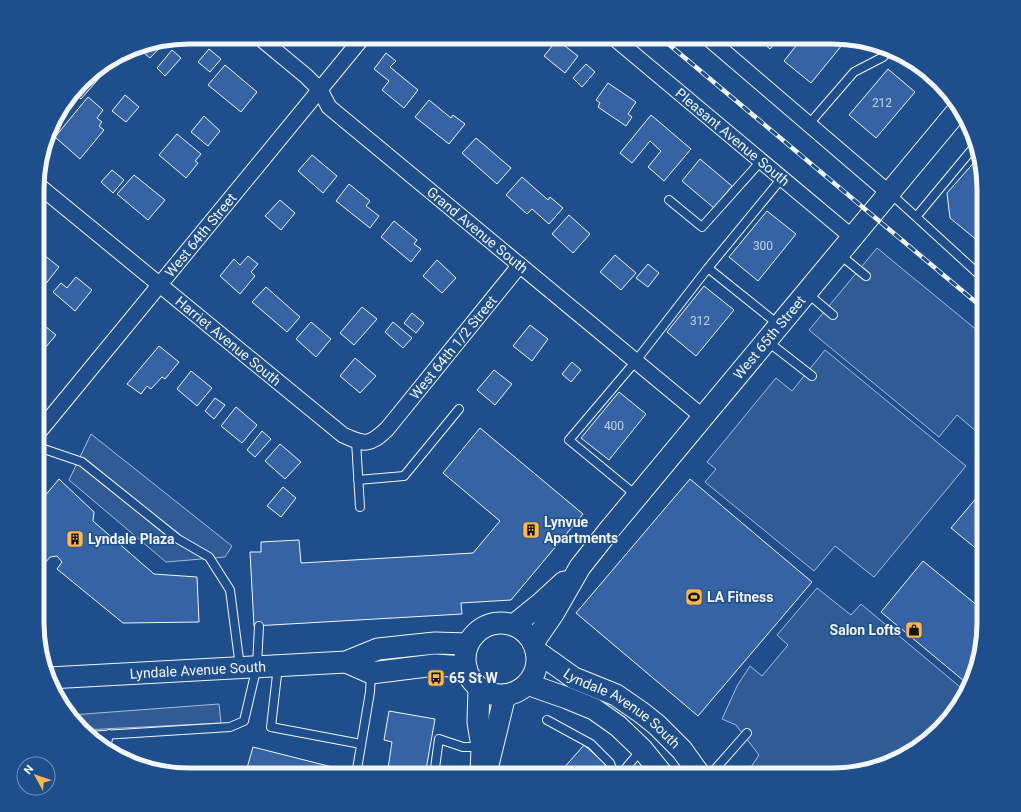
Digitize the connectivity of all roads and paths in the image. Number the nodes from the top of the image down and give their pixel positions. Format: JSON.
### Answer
{"nodes":[{"id":1,"x":267,"y":44,"type":"edge"},
{"id":2,"x":357,"y":44,"type":"edge"},
{"id":3,"x":621,"y":44,"type":"edge"},
{"id":4,"x":715,"y":44,"type":"edge"},
{"id":5,"x":886,"y":54,"type":"edge"},
{"id":6,"x":320,"y":90,"type":"junction"},
{"id":7,"x":959,"y":119,"type":"edge"},
{"id":8,"x":809,"y":124,"type":"junction"},
{"id":9,"x":972,"y":150,"type":"edge"},
{"id":10,"x":761,"y":161,"type":"junction"},
{"id":11,"x":782,"y":178,"type":"junction"},
{"id":12,"x":44,"y":190,"type":"edge"},
{"id":13,"x":889,"y":193,"type":"junction"},
{"id":14,"x":669,"y":200,"type":"dead end"},
{"id":15,"x":916,"y":217,"type":"junction"},
{"id":16,"x":852,"y":236,"type":"junction"},
{"id":17,"x":838,"y":254,"type":"junction"},
{"id":18,"x":520,"y":265,"type":"junction"},
{"id":19,"x":708,"y":268,"type":"junction"},
{"id":20,"x":977,"y":273,"type":"edge"},
{"id":21,"x":866,"y":276,"type":"dead end"},
{"id":22,"x":159,"y":285,"type":"junction"},
{"id":23,"x":806,"y":293,"type":"junction"},
{"id":24,"x":833,"y":315,"type":"dead end"},
{"id":25,"x":773,"y":333,"type":"junction"},
{"id":26,"x":635,"y":362,"type":"junction"},
{"id":27,"x":812,"y":376,"type":"dead end"},
{"id":28,"x":459,"y":409,"type":"dead end"},
{"id":29,"x":703,"y":417,"type":"junction"},
{"id":30,"x":44,"y":426,"type":"edge"},
{"id":31,"x":356,"y":441,"type":"junction"},
{"id":32,"x":44,"y":449,"type":"edge"},
{"id":33,"x":358,"y":480,"type":"junction"},
{"id":34,"x":637,"y":496,"type":"junction"},
{"id":35,"x":360,"y":507,"type":"dead end"},
{"id":36,"x":580,"y":567,"type":"junction"},
{"id":37,"x":514,"y":625,"type":"junction"},
{"id":38,"x":259,"y":626,"type":"dead end"},
{"id":39,"x":468,"y":644,"type":"junction"},
{"id":40,"x":534,"y":647,"type":"junction"},
{"id":41,"x":346,"y":662,"type":"junction"},
{"id":42,"x":278,"y":665,"type":"junction"},
{"id":43,"x":248,"y":667,"type":"junction"},
{"id":44,"x":466,"y":667,"type":"junction"},
{"id":45,"x":371,"y":673,"type":"junction"},
{"id":46,"x":55,"y":678,"type":"edge"},
{"id":47,"x":527,"y":684,"type":"junction"},
{"id":48,"x":479,"y":688,"type":"junction"},
{"id":49,"x":505,"y":695,"type":"junction"},
{"id":50,"x":547,"y":720,"type":"dead end"},
{"id":51,"x":747,"y":733,"type":"dead end"},
{"id":52,"x":108,"y":734,"type":"junction"},
{"id":53,"x":97,"y":735,"type":"edge"},
{"id":54,"x":107,"y":743,"type":"edge"},
{"id":55,"x":361,"y":744,"type":"junction"},
{"id":56,"x":482,"y":747,"type":"junction"},
{"id":57,"x":642,"y":749,"type":"junction"},
{"id":58,"x":357,"y":768,"type":"edge"},
{"id":59,"x":435,"y":768,"type":"edge"},
{"id":60,"x":481,"y":768,"type":"edge"},
{"id":61,"x":488,"y":768,"type":"edge"},
{"id":62,"x":612,"y":768,"type":"edge"},
{"id":63,"x":626,"y":768,"type":"edge"},
{"id":64,"x":657,"y":768,"type":"edge"},
{"id":65,"x":695,"y":768,"type":"edge"},
{"id":66,"x":716,"y":768,"type":"edge"}],
"edges":[{"from":1,"to":6,"type":"street","name":"Grand Avenue South"},
{"from":2,"to":6,"type":"street","name":"West 64th Street"},
{"from":3,"to":10,"type":"street","name":"Pleasant Avenue South"},
{"from":4,"to":8,"type":"street"},
{"from":5,"to":8,"type":"lane"},
{"from":6,"to":18,"type":"street","name":"Grand Avenue South"},
{"from":6,"to":22,"type":"street","name":"West 64th Street"},
{"from":7,"to":13,"type":"main road","name":"West 65th Street"},
{"from":8,"to":13,"type":"street"},
{"from":9,"to":15,"type":"lane"},
{"from":10,"to":11,"type":"street","name":"Pleasant Avenue South"},
{"from":10,"to":14,"type":"lane"},
{"from":11,"to":16,"type":"street","name":"Pleasant Avenue South"},
{"from":11,"to":19,"type":"lane"},
{"from":12,"to":22,"type":"street","name":"Harriet Avenue South"},
{"from":13,"to":15,"type":"lane"},
{"from":13,"to":16,"type":"main road","name":"West 65th Street"},
{"from":15,"to":20,"type":"lane"},
{"from":16,"to":17,"type":"main road","name":"West 65th Street"},
{"from":17,"to":21,"type":"lane"},
{"from":17,"to":23,"type":"main road","name":"West 65th Street"},
{"from":18,"to":26,"type":"street","name":"Grand Avenue South"},
{"from":18,"to":31,"type":"street","name":"West 64th 1/2 Street"},
{"from":19,"to":25,"type":"lane"},
{"from":19,"to":26,"type":"lane"},
{"from":22,"to":30,"type":"street","name":"West 64th Street"},
{"from":22,"to":31,"type":"street","name":"Harriet Avenue South"},
{"from":23,"to":24,"type":"lane"},
{"from":23,"to":25,"type":"main road","name":"West 65th Street"},
{"from":25,"to":27,"type":"lane"},
{"from":25,"to":29,"type":"main road","name":"West 65th Street"},
{"from":26,"to":29,"type":"street","name":"Grand Avenue South"},
{"from":26,"to":34,"type":"lane"},
{"from":28,"to":33,"type":"lane"},
{"from":29,"to":34,"type":"main road","name":"West 65th Street"},
{"from":31,"to":33,"type":"lane"},
{"from":32,"to":43,"type":"lane"},
{"from":33,"to":35,"type":"lane"},
{"from":34,"to":36,"type":"main road","name":"West 65th Street"},
{"from":36,"to":37,"type":"main road","name":"West 65th Street"},
{"from":36,"to":40,"type":"main road","name":"West 65th Street"},
{"from":37,"to":39,"type":"main road"},
{"from":37,"to":40,"type":"main road","name":"Lyndale Avenue South"},
{"from":38,"to":43,"type":"lane"},
{"from":39,"to":41,"type":"main road","name":"Lyndale Avenue South"},
{"from":39,"to":44,"type":"main road"},
{"from":40,"to":47,"type":"main road"},
{"from":40,"to":65,"type":"main road","name":"Lyndale Avenue South"},
{"from":41,"to":42,"type":"main road","name":"Lyndale Avenue South"},
{"from":41,"to":45,"type":"main road","name":"Lyndale Avenue South"},
{"from":42,"to":43,"type":"main road","name":"Lyndale Avenue South"},
{"from":42,"to":55,"type":"lane"},
{"from":43,"to":46,"type":"main road","name":"Lyndale Avenue South"},
{"from":43,"to":52,"type":"lane"},
{"from":44,"to":45,"type":"main road"},
{"from":44,"to":48,"type":"main road"},
{"from":45,"to":55,"type":"lane"},
{"from":47,"to":49,"type":"main road"},
{"from":47,"to":57,"type":"main road","name":"Lyndale Avenue South"},
{"from":48,"to":49,"type":"main road"},
{"from":48,"to":56,"type":"main road"},
{"from":49,"to":61,"type":"main road"},
{"from":50,"to":62,"type":"lane"},
{"from":51,"to":66,"type":"lane"},
{"from":52,"to":53,"type":"lane"},
{"from":52,"to":54,"type":"lane"},
{"from":55,"to":58,"type":"lane"},
{"from":56,"to":59,"type":"lane"},
{"from":56,"to":60,"type":"main road"},
{"from":57,"to":63,"type":"lane"},
{"from":57,"to":64,"type":"main road","name":"Lyndale Avenue South"}]}
